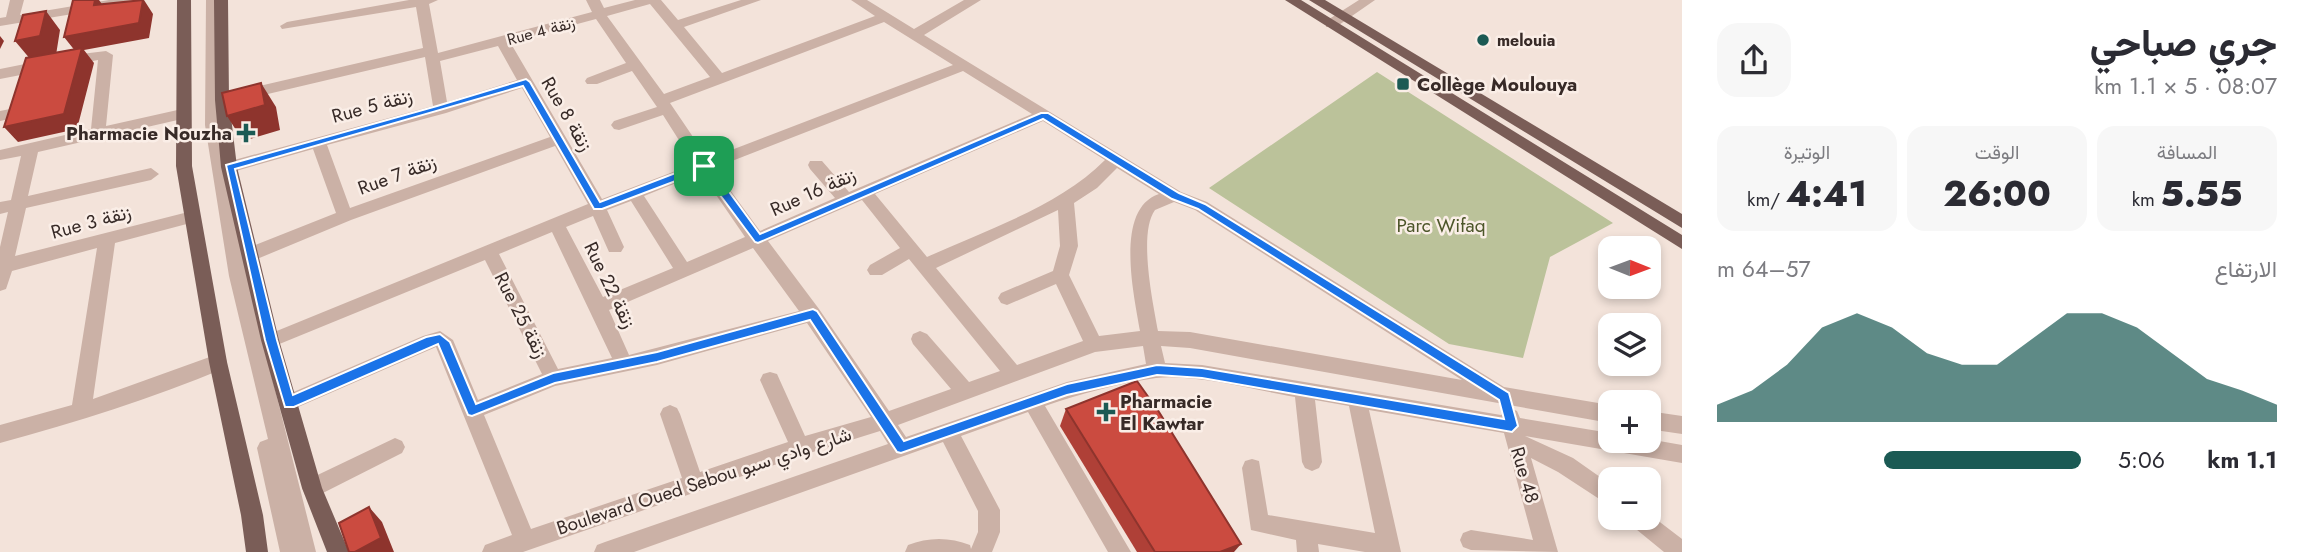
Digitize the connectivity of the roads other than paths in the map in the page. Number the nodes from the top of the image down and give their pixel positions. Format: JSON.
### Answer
{"nodes":[{"id":1,"x":16,"y":0,"type":"edge"},
{"id":2,"x":130,"y":0,"type":"edge"},
{"id":3,"x":184,"y":0,"type":"edge"},
{"id":4,"x":203,"y":0,"type":"edge"},
{"id":5,"x":213,"y":0,"type":"edge"},
{"id":6,"x":221,"y":0,"type":"edge"},
{"id":7,"x":652,"y":0,"type":"edge"},
{"id":8,"x":754,"y":0,"type":"edge"},
{"id":9,"x":858,"y":0,"type":"edge"},
{"id":10,"x":974,"y":0,"type":"edge"},
{"id":11,"x":1292,"y":0,"type":"edge"},
{"id":12,"x":1316,"y":0,"type":"edge"},
{"id":13,"x":1368,"y":0,"type":"edge"},
{"id":14,"x":427,"y":1,"type":"edge"},
{"id":15,"x":722,"y":4,"type":"edge"},
{"id":16,"x":382,"y":5,"type":"edge"},
{"id":17,"x":596,"y":7,"type":"edge"},
{"id":18,"x":886,"y":17,"type":"junction"},
{"id":19,"x":1337,"y":20,"type":"junction"},
{"id":20,"x":6,"y":21,"type":"edge"},
{"id":21,"x":287,"y":26,"type":"dead end"},
{"id":22,"x":675,"y":26,"type":"junction"},
{"id":23,"x":914,"y":35,"type":"junction"},
{"id":24,"x":502,"y":41,"type":"junction"},
{"id":25,"x":431,"y":55,"type":"junction"},
{"id":26,"x":636,"y":65,"type":"junction"},
{"id":27,"x":964,"y":66,"type":"junction"},
{"id":28,"x":31,"y":67,"type":"junction"},
{"id":29,"x":0,"y":74,"type":"edge"},
{"id":30,"x":719,"y":78,"type":"junction"},
{"id":31,"x":592,"y":81,"type":"dead end"},
{"id":32,"x":526,"y":82,"type":"junction"},
{"id":33,"x":222,"y":100,"type":"junction"},
{"id":34,"x":14,"y":105,"type":"edge"},
{"id":35,"x":664,"y":105,"type":"junction"},
{"id":36,"x":441,"y":109,"type":"junction"},
{"id":37,"x":182,"y":114,"type":"junction"},
{"id":38,"x":1044,"y":115,"type":"junction"},
{"id":39,"x":620,"y":125,"type":"dead end"},
{"id":40,"x":98,"y":133,"type":"junction"},
{"id":41,"x":559,"y":139,"type":"junction"},
{"id":42,"x":318,"y":142,"type":"junction"},
{"id":43,"x":30,"y":148,"type":"junction"},
{"id":44,"x":2,"y":154,"type":"edge"},
{"id":45,"x":1116,"y":159,"type":"junction"},
{"id":46,"x":816,"y":164,"type":"dead end"},
{"id":47,"x":704,"y":166,"type":"junction"},
{"id":48,"x":229,"y":167,"type":"junction"},
{"id":49,"x":151,"y":174,"type":"dead end"},
{"id":50,"x":864,"y":192,"type":"junction"},
{"id":51,"x":634,"y":193,"type":"junction"},
{"id":52,"x":1175,"y":196,"type":"junction"},
{"id":53,"x":846,"y":200,"type":"junction"},
{"id":54,"x":1066,"y":200,"type":"junction"},
{"id":55,"x":18,"y":204,"type":"junction"},
{"id":56,"x":598,"y":207,"type":"junction"},
{"id":57,"x":0,"y":208,"type":"edge"},
{"id":58,"x":345,"y":216,"type":"junction"},
{"id":59,"x":192,"y":217,"type":"junction"},
{"id":60,"x":1682,"y":222,"type":"edge"},
{"id":61,"x":557,"y":225,"type":"junction"},
{"id":62,"x":1675,"y":238,"type":"edge"},
{"id":63,"x":758,"y":239,"type":"junction"},
{"id":64,"x":107,"y":240,"type":"junction"},
{"id":65,"x":615,"y":247,"type":"dead end"},
{"id":66,"x":911,"y":250,"type":"junction"},
{"id":67,"x":489,"y":251,"type":"junction"},
{"id":68,"x":251,"y":254,"type":"junction"},
{"id":69,"x":2,"y":266,"type":"edge"},
{"id":70,"x":924,"y":266,"type":"junction"},
{"id":71,"x":683,"y":270,"type":"junction"},
{"id":72,"x":876,"y":270,"type":"dead end"},
{"id":73,"x":1060,"y":275,"type":"junction"},
{"id":74,"x":0,"y":284,"type":"edge"},
{"id":75,"x":1007,"y":298,"type":"dead end"},
{"id":76,"x":599,"y":307,"type":"junction"},
{"id":77,"x":813,"y":314,"type":"junction"},
{"id":78,"x":1149,"y":336,"type":"junction"},
{"id":79,"x":920,"y":339,"type":"dead end"},
{"id":80,"x":271,"y":340,"type":"junction"},
{"id":81,"x":1094,"y":345,"type":"junction"},
{"id":82,"x":218,"y":362,"type":"junction"},
{"id":83,"x":624,"y":364,"type":"junction"},
{"id":84,"x":1157,"y":370,"type":"junction"},
{"id":85,"x":1014,"y":375,"type":"junction"},
{"id":86,"x":553,"y":378,"type":"junction"},
{"id":87,"x":770,"y":380,"type":"dead end"},
{"id":88,"x":1304,"y":390,"type":"junction"},
{"id":89,"x":965,"y":391,"type":"junction"},
{"id":90,"x":1505,"y":397,"type":"junction"},
{"id":91,"x":1357,"y":399,"type":"junction"},
{"id":92,"x":289,"y":403,"type":"junction"},
{"id":93,"x":1033,"y":403,"type":"junction"},
{"id":94,"x":472,"y":411,"type":"junction"},
{"id":95,"x":1598,"y":412,"type":"edge"},
{"id":96,"x":81,"y":413,"type":"junction"},
{"id":97,"x":670,"y":414,"type":"dead end"},
{"id":98,"x":886,"y":421,"type":"junction"},
{"id":99,"x":1661,"y":422,"type":"edge"},
{"id":100,"x":1682,"y":425,"type":"edge"},
{"id":101,"x":948,"y":431,"type":"junction"},
{"id":102,"x":0,"y":434,"type":"edge"},
{"id":103,"x":1514,"y":434,"type":"junction"},
{"id":104,"x":395,"y":447,"type":"dead end"},
{"id":105,"x":800,"y":447,"type":"junction"},
{"id":106,"x":901,"y":447,"type":"junction"},
{"id":107,"x":1682,"y":454,"type":"edge"},
{"id":108,"x":1312,"y":462,"type":"dead end"},
{"id":109,"x":1252,"y":468,"type":"dead end"},
{"id":110,"x":694,"y":483,"type":"junction"},
{"id":111,"x":1598,"y":486,"type":"edge"},
{"id":112,"x":312,"y":488,"type":"junction"},
{"id":113,"x":1653,"y":530,"type":"edge"},
{"id":114,"x":1471,"y":540,"type":"dead end"},
{"id":115,"x":525,"y":541,"type":"junction"},
{"id":116,"x":1307,"y":542,"type":"edge"},
{"id":117,"x":1389,"y":549,"type":"edge"},
{"id":118,"x":257,"y":552,"type":"edge"},
{"id":119,"x":291,"y":552,"type":"edge"},
{"id":120,"x":305,"y":552,"type":"edge"},
{"id":121,"x":338,"y":552,"type":"edge"},
{"id":122,"x":493,"y":552,"type":"edge"},
{"id":123,"x":605,"y":552,"type":"edge"},
{"id":124,"x":916,"y":552,"type":"edge"},
{"id":125,"x":962,"y":552,"type":"edge"},
{"id":126,"x":981,"y":552,"type":"edge"},
{"id":127,"x":1120,"y":552,"type":"edge"},
{"id":128,"x":1545,"y":552,"type":"edge"},
{"id":129,"x":1681,"y":552,"type":"edge"}],
"edges":[{"from":1,"to":20,"type":"street"},
{"from":2,"to":20,"type":"street"},
{"from":3,"to":37,"type":"main road"},
{"from":4,"to":119,"type":"street"},
{"from":5,"to":120,"type":"street"},
{"from":6,"to":33,"type":"main road"},
{"from":7,"to":17,"type":"street","name":"Rue 4 زنقة"},
{"from":7,"to":22,"type":"street"},
{"from":8,"to":15,"type":"street"},
{"from":9,"to":18,"type":"street"},
{"from":10,"to":23,"type":"street"},
{"from":11,"to":19,"type":"main road"},
{"from":12,"to":19,"type":"main road"},
{"from":13,"to":19,"type":"street"},
{"from":14,"to":16,"type":"street"},
{"from":14,"to":25,"type":"street"},
{"from":15,"to":22,"type":"street"},
{"from":16,"to":21,"type":"street"},
{"from":17,"to":24,"type":"street","name":"Rue 4 زنقة"},
{"from":17,"to":26,"type":"street"},
{"from":18,"to":23,"type":"street"},
{"from":18,"to":30,"type":"street"},
{"from":19,"to":60,"type":"main road"},
{"from":19,"to":62,"type":"main road"},
{"from":22,"to":30,"type":"street"},
{"from":23,"to":27,"type":"street"},
{"from":24,"to":25,"type":"street","name":"Rue 4 زنقة"},
{"from":24,"to":32,"type":"street","name":"Rue 8 زنقة"},
{"from":25,"to":33,"type":"street","name":"Rue 4 زنقة"},
{"from":25,"to":36,"type":"street"},
{"from":26,"to":31,"type":"street"},
{"from":26,"to":35,"type":"street"},
{"from":27,"to":38,"type":"street"},
{"from":27,"to":47,"type":"street"},
{"from":28,"to":29,"type":"street"},
{"from":28,"to":34,"type":"street"},
{"from":28,"to":40,"type":"street"},
{"from":30,"to":35,"type":"street"},
{"from":32,"to":36,"type":"street","name":"Rue 5 زنقة"},
{"from":32,"to":41,"type":"street","name":"Rue 8 زنقة"},
{"from":33,"to":48,"type":"main road"},
{"from":34,"to":44,"type":"street"},
{"from":35,"to":39,"type":"street"},
{"from":35,"to":47,"type":"street"},
{"from":36,"to":42,"type":"street","name":"Rue 5 زنقة"},
{"from":37,"to":40,"type":"street"},
{"from":37,"to":59,"type":"main road"},
{"from":38,"to":45,"type":"street"},
{"from":38,"to":50,"type":"street","name":"Rue 16 زنقة"},
{"from":40,"to":43,"type":"street"},
{"from":41,"to":56,"type":"street","name":"Rue 8 زنقة"},
{"from":41,"to":58,"type":"street","name":"Rue 7 زنقة"},
{"from":42,"to":48,"type":"street","name":"Rue 5 زنقة"},
{"from":42,"to":58,"type":"street"},
{"from":43,"to":44,"type":"street"},
{"from":43,"to":55,"type":"street"},
{"from":45,"to":52,"type":"street"},
{"from":45,"to":54,"type":"street"},
{"from":46,"to":53,"type":"street"},
{"from":47,"to":51,"type":"street"},
{"from":47,"to":63,"type":"street"},
{"from":48,"to":68,"type":"main road"},
{"from":49,"to":55,"type":"street"},
{"from":50,"to":53,"type":"street","name":"Rue 16 زنقة"},
{"from":50,"to":66,"type":"street"},
{"from":51,"to":56,"type":"street"},
{"from":51,"to":71,"type":"street"},
{"from":52,"to":78,"type":"street"},
{"from":52,"to":90,"type":"street"},
{"from":53,"to":63,"type":"street","name":"Rue 16 زنقة"},
{"from":54,"to":70,"type":"street"},
{"from":54,"to":73,"type":"street"},
{"from":55,"to":57,"type":"street"},
{"from":55,"to":69,"type":"street"},
{"from":56,"to":61,"type":"street"},
{"from":56,"to":65,"type":"street","name":"Rue 8 زنقة"},
{"from":58,"to":68,"type":"street","name":"Rue 7 زنقة"},
{"from":59,"to":64,"type":"street","name":"Rue 3 زنقة"},
{"from":59,"to":82,"type":"main road"},
{"from":60,"to":62,"type":"main road"},
{"from":61,"to":67,"type":"street"},
{"from":61,"to":76,"type":"street","name":"Rue 22 زنقة"},
{"from":63,"to":71,"type":"street","name":"Rue 16 زنقة"},
{"from":63,"to":77,"type":"street"},
{"from":64,"to":69,"type":"street","name":"Rue 3 زنقة"},
{"from":64,"to":96,"type":"street"},
{"from":66,"to":70,"type":"street"},
{"from":66,"to":72,"type":"street"},
{"from":67,"to":80,"type":"street"},
{"from":67,"to":86,"type":"street","name":"Rue 25 زنقة"},
{"from":68,"to":80,"type":"main road"},
{"from":69,"to":74,"type":"street"},
{"from":70,"to":85,"type":"street"},
{"from":71,"to":76,"type":"street","name":"Rue 16 زنقة"},
{"from":73,"to":75,"type":"street"},
{"from":73,"to":81,"type":"street"},
{"from":76,"to":83,"type":"street","name":"Rue 22 زنقة"},
{"from":77,"to":83,"type":"street"},
{"from":77,"to":98,"type":"street"},
{"from":78,"to":81,"type":"street","name":"Boulevard Oued Sebou شارع وادي سبو"},
{"from":78,"to":84,"type":"street"},
{"from":78,"to":90,"type":"street","name":"Boulevard Oued Sebou شارع وادي سبو"},
{"from":79,"to":89,"type":"street"},
{"from":80,"to":92,"type":"main road"},
{"from":81,"to":85,"type":"street","name":"Boulevard Oued Sebou شارع وادي سبو"},
{"from":82,"to":96,"type":"street"},
{"from":82,"to":118,"type":"main road"},
{"from":83,"to":86,"type":"street"},
{"from":84,"to":88,"type":"street","name":"Boulevard Oued Sebou شارع وادي سبو"},
{"from":84,"to":93,"type":"street","name":"Boulevard Oued Sebou شارع وادي سبو"},
{"from":85,"to":89,"type":"street","name":"Boulevard Oued Sebou شارع وادي سبو"},
{"from":86,"to":94,"type":"street"},
{"from":87,"to":105,"type":"street"},
{"from":88,"to":91,"type":"street","name":"Boulevard Oued Sebou شارع وادي سبو"},
{"from":88,"to":108,"type":"street"},
{"from":89,"to":98,"type":"street","name":"Boulevard Oued Sebou شارع وادي سبو"},
{"from":90,"to":95,"type":"street","name":"Boulevard Oued Sebou شارع وادي سبو"},
{"from":90,"to":103,"type":"street","name":"Rue 48"},
{"from":91,"to":103,"type":"street","name":"Boulevard Oued Sebou شارع وادي سبو"},
{"from":91,"to":117,"type":"street"},
{"from":92,"to":94,"type":"street"},
{"from":92,"to":112,"type":"main road"},
{"from":93,"to":101,"type":"street","name":"Boulevard Oued Sebou شارع وادي سبو"},
{"from":93,"to":127,"type":"street"},
{"from":94,"to":115,"type":"street"},
{"from":96,"to":102,"type":"street"},
{"from":97,"to":110,"type":"street"},
{"from":98,"to":105,"type":"street","name":"Boulevard Oued Sebou شارع وادي سبو"},
{"from":98,"to":106,"type":"street"},
{"from":99,"to":100,"type":"street"},
{"from":101,"to":106,"type":"street","name":"Boulevard Oued Sebou شارع وادي سبو"},
{"from":101,"to":126,"type":"street"},
{"from":103,"to":107,"type":"street","name":"Boulevard Oued Sebou شارع وادي سبو"},
{"from":103,"to":111,"type":"street"},
{"from":103,"to":128,"type":"street","name":"Rue 48"},
{"from":104,"to":112,"type":"street"},
{"from":105,"to":110,"type":"street","name":"Boulevard Oued Sebou شارع وادي سبو"},
{"from":106,"to":123,"type":"street","name":"Boulevard Oued Sebou شارع وادي سبو"},
{"from":109,"to":116,"type":"street"},
{"from":110,"to":115,"type":"street","name":"Boulevard Oued Sebou شارع وادي سبو"},
{"from":112,"to":121,"type":"main road"},
{"from":113,"to":129,"type":"street"},
{"from":114,"to":128,"type":"street"},
{"from":115,"to":122,"type":"street","name":"Boulevard Oued Sebou شارع وادي سبو"},
{"from":116,"to":117,"type":"street"},
{"from":124,"to":125,"type":"street"}]}
